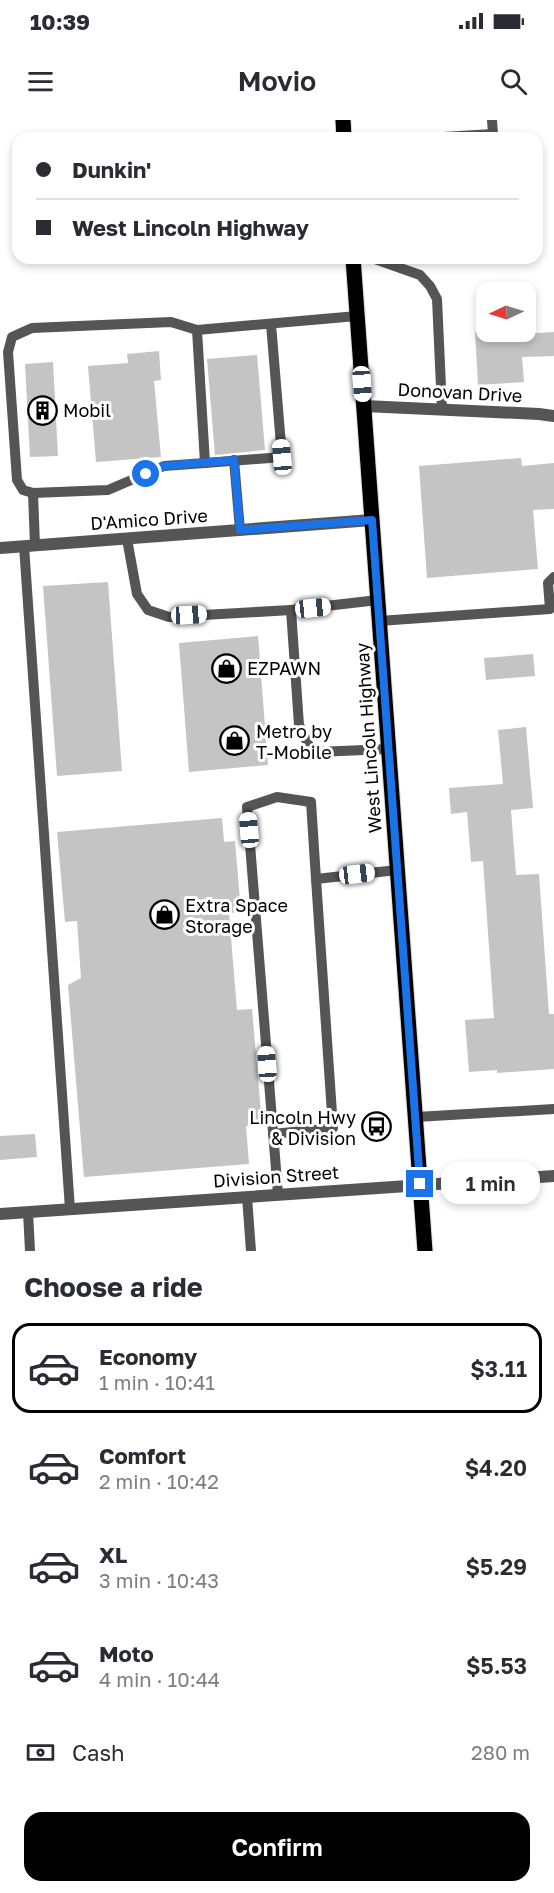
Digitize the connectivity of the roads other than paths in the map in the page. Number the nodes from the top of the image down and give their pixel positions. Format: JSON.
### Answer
{"nodes":[{"id":1,"x":353,"y":264,"type":"edge"},
{"id":2,"x":389,"y":264,"type":"edge"},
{"id":3,"x":357,"y":316,"type":"junction"},
{"id":4,"x":271,"y":324,"type":"junction"},
{"id":5,"x":197,"y":330,"type":"junction"},
{"id":6,"x":364,"y":406,"type":"junction"},
{"id":7,"x":442,"y":410,"type":"junction"},
{"id":8,"x":554,"y":416,"type":"edge"},
{"id":9,"x":234,"y":460,"type":"junction"},
{"id":10,"x":205,"y":463,"type":"junction"},
{"id":11,"x":33,"y":493,"type":"junction"},
{"id":12,"x":372,"y":520,"type":"junction"},
{"id":13,"x":240,"y":530,"type":"junction"},
{"id":14,"x":127,"y":539,"type":"junction"},
{"id":15,"x":30,"y":546,"type":"junction"},
{"id":16,"x":0,"y":548,"type":"edge"},
{"id":17,"x":554,"y":577,"type":"edge"},
{"id":18,"x":378,"y":600,"type":"junction"},
{"id":19,"x":291,"y":610,"type":"junction"},
{"id":20,"x":379,"y":621,"type":"junction"},
{"id":21,"x":389,"y":749,"type":"junction"},
{"id":22,"x":398,"y":870,"type":"junction"},
{"id":23,"x":316,"y":879,"type":"junction"},
{"id":24,"x":554,"y":1109,"type":"edge"},
{"id":25,"x":416,"y":1117,"type":"junction"},
{"id":26,"x":273,"y":1134,"type":"junction"},
{"id":27,"x":554,"y":1176,"type":"edge"},
{"id":28,"x":420,"y":1184,"type":"junction"},
{"id":29,"x":278,"y":1194,"type":"junction"},
{"id":30,"x":247,"y":1197,"type":"junction"},
{"id":31,"x":70,"y":1209,"type":"junction"},
{"id":32,"x":28,"y":1212,"type":"junction"},
{"id":33,"x":0,"y":1214,"type":"edge"},
{"id":34,"x":30,"y":1251,"type":"edge"},
{"id":35,"x":251,"y":1251,"type":"edge"},
{"id":36,"x":425,"y":1251,"type":"edge"}],
"edges":[{"from":1,"to":3,"type":"main road","name":"West Lincoln Highway"},
{"from":2,"to":7,"type":"lane"},
{"from":3,"to":4,"type":"lane"},
{"from":3,"to":6,"type":"main road","name":"West Lincoln Highway"},
{"from":4,"to":5,"type":"lane"},
{"from":4,"to":9,"type":"lane"},
{"from":5,"to":10,"type":"lane"},
{"from":5,"to":11,"type":"lane"},
{"from":6,"to":7,"type":"street","name":"Donovan Drive"},
{"from":6,"to":12,"type":"main road","name":"West Lincoln Highway"},
{"from":7,"to":8,"type":"street","name":"Donovan Drive"},
{"from":9,"to":10,"type":"lane"},
{"from":9,"to":13,"type":"lane"},
{"from":10,"to":11,"type":"lane"},
{"from":11,"to":15,"type":"lane"},
{"from":12,"to":13,"type":"street","name":"D'Amico Drive"},
{"from":12,"to":18,"type":"main road","name":"West Lincoln Highway"},
{"from":13,"to":14,"type":"street","name":"D'Amico Drive"},
{"from":14,"to":15,"type":"street","name":"D'Amico Drive"},
{"from":14,"to":19,"type":"lane"},
{"from":15,"to":16,"type":"street","name":"D'Amico Drive"},
{"from":15,"to":31,"type":"lane"},
{"from":17,"to":20,"type":"lane"},
{"from":18,"to":19,"type":"lane"},
{"from":18,"to":20,"type":"main road","name":"West Lincoln Highway"},
{"from":19,"to":21,"type":"lane"},
{"from":20,"to":21,"type":"main road","name":"West Lincoln Highway"},
{"from":21,"to":22,"type":"main road","name":"West Lincoln Highway"},
{"from":22,"to":23,"type":"lane"},
{"from":22,"to":25,"type":"main road","name":"West Lincoln Highway"},
{"from":23,"to":26,"type":"lane"},
{"from":23,"to":26,"type":"lane"},
{"from":24,"to":25,"type":"lane"},
{"from":25,"to":28,"type":"main road","name":"West Lincoln Highway"},
{"from":26,"to":29,"type":"lane"},
{"from":27,"to":28,"type":"street","name":"Division Street"},
{"from":28,"to":29,"type":"street","name":"Division Street"},
{"from":28,"to":36,"type":"main road","name":"West Lincoln Highway"},
{"from":29,"to":30,"type":"street","name":"Division Street"},
{"from":30,"to":31,"type":"street","name":"Division Street"},
{"from":30,"to":35,"type":"lane"},
{"from":31,"to":32,"type":"street","name":"Division Street"},
{"from":32,"to":33,"type":"street","name":"Division Street"},
{"from":32,"to":34,"type":"lane"}]}
